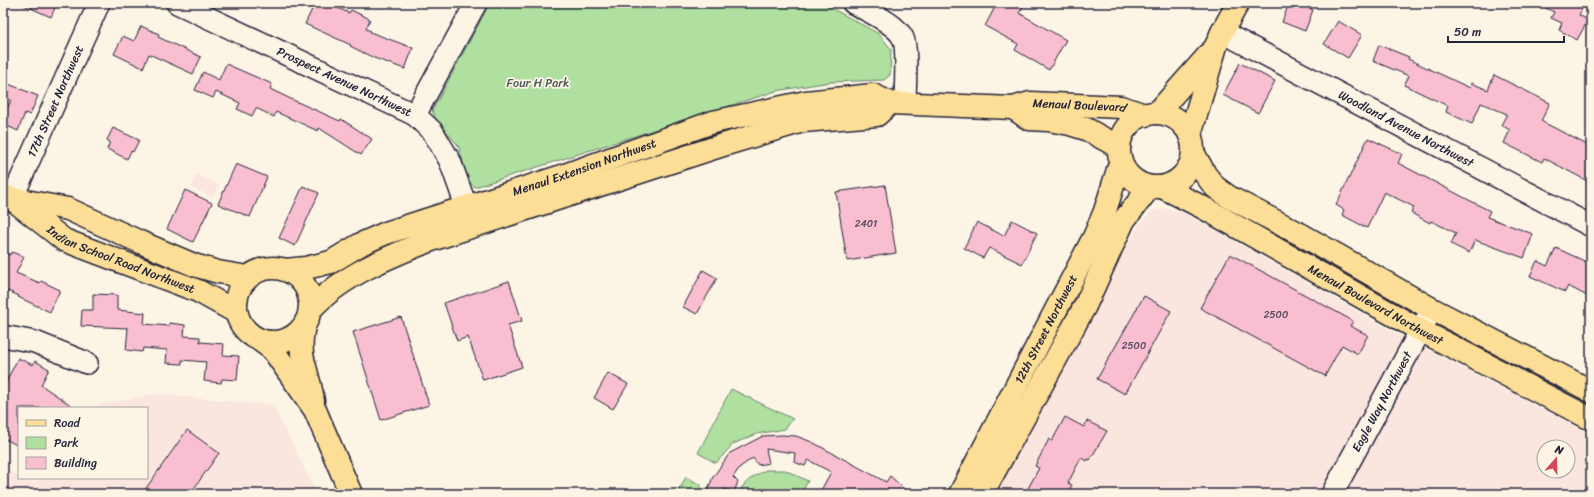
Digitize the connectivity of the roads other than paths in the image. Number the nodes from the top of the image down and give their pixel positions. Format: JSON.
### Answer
{"nodes":[{"id":1,"x":99,"y":3,"type":"edge"},
{"id":2,"x":177,"y":3,"type":"edge"},
{"id":3,"x":476,"y":3,"type":"edge"},
{"id":4,"x":853,"y":3,"type":"edge"},
{"id":5,"x":1238,"y":3,"type":"edge"},
{"id":6,"x":1219,"y":39,"type":"junction"},
{"id":7,"x":898,"y":103,"type":"junction"},
{"id":8,"x":1013,"y":108,"type":"junction"},
{"id":9,"x":1151,"y":114,"type":"junction"},
{"id":10,"x":415,"y":115,"type":"junction"},
{"id":11,"x":1192,"y":144,"type":"junction"},
{"id":12,"x":1120,"y":153,"type":"junction"},
{"id":13,"x":1156,"y":187,"type":"junction"},
{"id":14,"x":7,"y":197,"type":"edge"},
{"id":15,"x":466,"y":206,"type":"junction"},
{"id":16,"x":1591,"y":226,"type":"edge"},
{"id":17,"x":285,"y":270,"type":"junction"},
{"id":18,"x":248,"y":277,"type":"junction"},
{"id":19,"x":1432,"y":308,"type":"junction"},
{"id":20,"x":236,"y":312,"type":"junction"},
{"id":21,"x":307,"y":318,"type":"junction"},
{"id":22,"x":1420,"y":330,"type":"junction"},
{"id":23,"x":3,"y":336,"type":"edge"},
{"id":24,"x":261,"y":341,"type":"junction"},
{"id":25,"x":87,"y":363,"type":"dead end"},
{"id":26,"x":1591,"y":391,"type":"edge"},
{"id":27,"x":315,"y":410,"type":"junction"},
{"id":28,"x":1591,"y":419,"type":"edge"},
{"id":29,"x":351,"y":494,"type":"edge"},
{"id":30,"x":960,"y":494,"type":"edge"},
{"id":31,"x":982,"y":494,"type":"edge"},
{"id":32,"x":1332,"y":494,"type":"edge"}],
"edges":[{"from":1,"to":14,"type":"street","name":"17th Street Northwest"},
{"from":2,"to":10,"type":"street","name":"Prospect Avenue Northwest"},
{"from":3,"to":10,"type":"street"},
{"from":4,"to":7,"type":"street"},
{"from":5,"to":6,"type":"main road"},
{"from":6,"to":9,"type":"main road"},
{"from":6,"to":11,"type":"main road"},
{"from":6,"to":16,"type":"street","name":"Woodland Avenue Northwest"},
{"from":7,"to":8,"type":"main road","name":"Menaul Boulevard"},
{"from":7,"to":15,"type":"main road","name":"Menaul Extension Northwest"},
{"from":7,"to":21,"type":"main road","name":"Menaul Extension Northwest"},
{"from":8,"to":9,"type":"main road","name":"Menaul Boulevard"},
{"from":8,"to":12,"type":"main road","name":"Menaul Boulevard"},
{"from":9,"to":11,"type":"main road"},
{"from":9,"to":12,"type":"main road"},
{"from":10,"to":15,"type":"street","name":"Prospect Avenue Northwest"},
{"from":11,"to":13,"type":"main road"},
{"from":11,"to":19,"type":"main road","name":"Menaul Boulevard Northwest"},
{"from":12,"to":13,"type":"main road"},
{"from":12,"to":30,"type":"main road","name":"12th Street Northwest"},
{"from":13,"to":22,"type":"main road","name":"Menaul Boulevard Northwest"},
{"from":13,"to":31,"type":"main road","name":"12th Street Northwest"},
{"from":14,"to":18,"type":"main road","name":"Indian School Road Northwest"},
{"from":14,"to":20,"type":"main road","name":"Indian School Road Northwest"},
{"from":15,"to":17,"type":"main road","name":"Menaul Extension Northwest"},
{"from":17,"to":18,"type":"main road"},
{"from":17,"to":21,"type":"main road"},
{"from":18,"to":20,"type":"main road"},
{"from":19,"to":22,"type":"street","name":"Eagle Way Northwest"},
{"from":19,"to":26,"type":"main road","name":"Menaul Boulevard Northwest"},
{"from":20,"to":24,"type":"main road"},
{"from":21,"to":24,"type":"main road"},
{"from":21,"to":27,"type":"main road"},
{"from":22,"to":28,"type":"main road","name":"Menaul Boulevard Northwest"},
{"from":22,"to":32,"type":"street","name":"Eagle Way Northwest"},
{"from":23,"to":25,"type":"street"},
{"from":24,"to":27,"type":"main road"},
{"from":27,"to":29,"type":"main road"}]}
